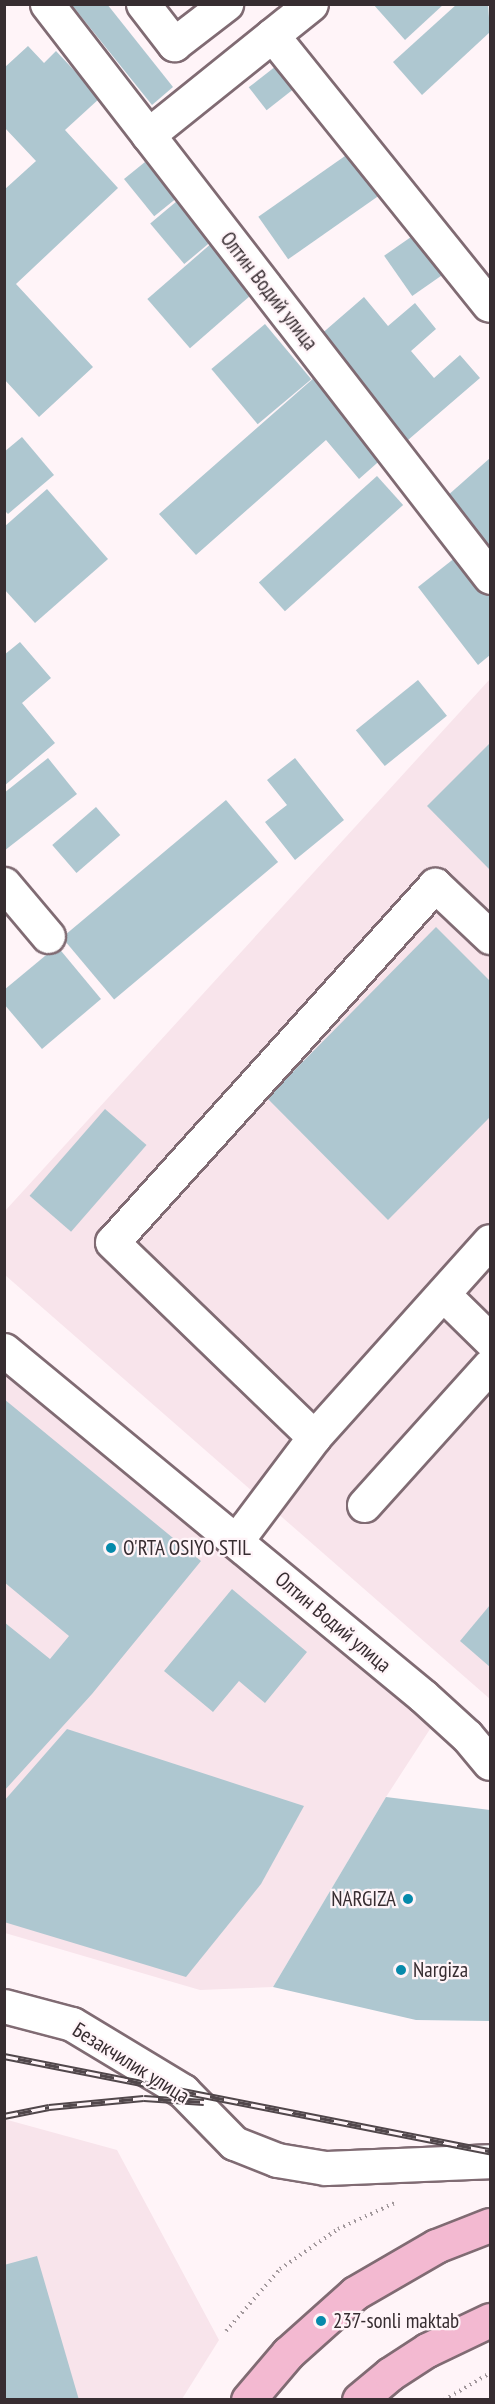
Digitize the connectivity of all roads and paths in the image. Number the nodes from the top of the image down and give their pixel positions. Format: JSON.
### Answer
{"nodes":[{"id":1,"x":47,"y":4,"type":"edge"},
{"id":2,"x":143,"y":4,"type":"edge"},
{"id":3,"x":226,"y":4,"type":"edge"},
{"id":4,"x":311,"y":4,"type":"edge"},
{"id":5,"x":272,"y":35,"type":"junction"},
{"id":6,"x":148,"y":135,"type":"junction"},
{"id":7,"x":489,"y":305,"type":"edge"},
{"id":8,"x":490,"y":577,"type":"edge"},
{"id":9,"x":4,"y":884,"type":"edge"},
{"id":10,"x":48,"y":936,"type":"dead end"},
{"id":11,"x":490,"y":937,"type":"edge"},
{"id":12,"x":490,"y":1241,"type":"edge"},
{"id":13,"x":443,"y":1294,"type":"junction"},
{"id":14,"x":490,"y":1340,"type":"edge"},
{"id":15,"x":4,"y":1350,"type":"edge"},
{"id":16,"x":490,"y":1365,"type":"edge"},
{"id":17,"x":314,"y":1437,"type":"junction"},
{"id":18,"x":364,"y":1505,"type":"dead end"},
{"id":19,"x":236,"y":1541,"type":"junction"},
{"id":20,"x":490,"y":1763,"type":"edge"},
{"id":21,"x":4,"y":2006,"type":"edge"},
{"id":22,"x":490,"y":2161,"type":"edge"},
{"id":23,"x":399,"y":2202,"type":"dead end"},
{"id":24,"x":490,"y":2225,"type":"edge"},
{"id":25,"x":490,"y":2320,"type":"edge"},
{"id":26,"x":226,"y":2331,"type":"dead end"},
{"id":27,"x":490,"y":2373,"type":"edge"},
{"id":28,"x":248,"y":2400,"type":"edge"},
{"id":29,"x":360,"y":2400,"type":"edge"},
{"id":30,"x":444,"y":2400,"type":"edge"}],
"edges":[{"from":1,"to":6,"type":"street","name":"Олтин Водий улица"},
{"from":2,"to":3,"type":"street"},
{"from":4,"to":5,"type":"street"},
{"from":5,"to":6,"type":"street"},
{"from":5,"to":7,"type":"street"},
{"from":6,"to":8,"type":"street","name":"Олтин Водий улица"},
{"from":9,"to":10,"type":"street"},
{"from":11,"to":17,"type":"street"},
{"from":12,"to":13,"type":"street"},
{"from":13,"to":14,"type":"street"},
{"from":13,"to":17,"type":"street"},
{"from":15,"to":19,"type":"street","name":"Олтин Водий улица"},
{"from":16,"to":18,"type":"street"},
{"from":17,"to":19,"type":"street"},
{"from":19,"to":20,"type":"street","name":"Олтин Водий улица"},
{"from":21,"to":22,"type":"street","name":"Безакчилик улица"},
{"from":23,"to":26,"type":"path"},
{"from":24,"to":28,"type":"main road"},
{"from":25,"to":29,"type":"main road"},
{"from":27,"to":30,"type":"path"}]}
